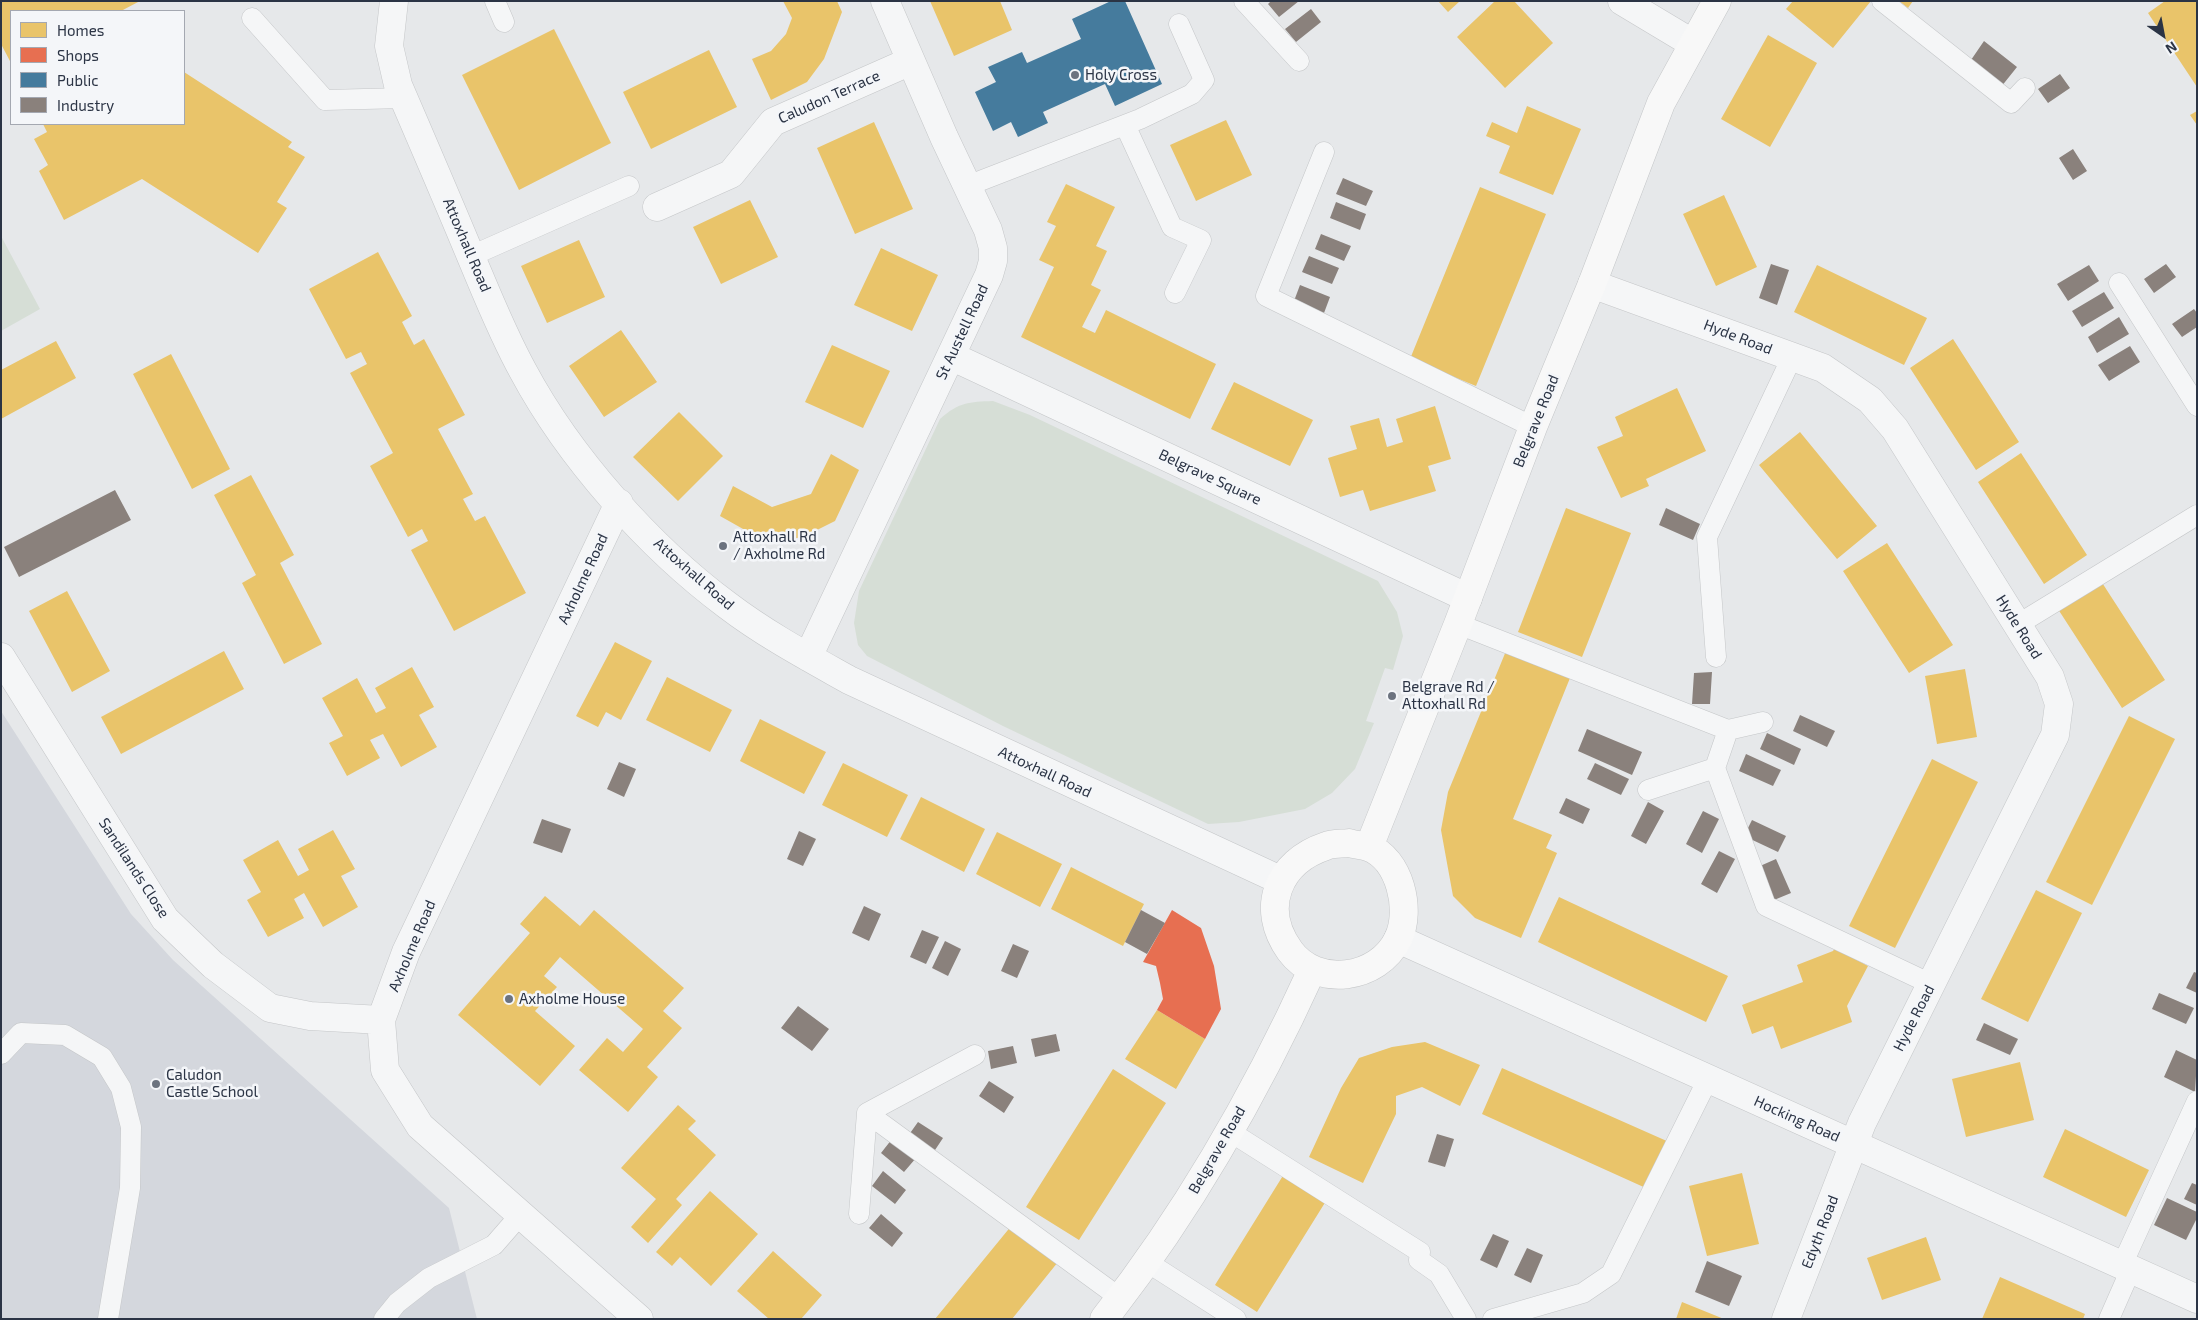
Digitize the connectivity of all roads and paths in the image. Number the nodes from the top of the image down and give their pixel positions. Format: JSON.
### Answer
{"nodes":[{"id":1,"x":394,"y":1,"type":"edge"},
{"id":2,"x":495,"y":1,"type":"edge"},
{"id":3,"x":885,"y":1,"type":"edge"},
{"id":4,"x":1244,"y":1,"type":"edge"},
{"id":5,"x":1622,"y":1,"type":"edge"},
{"id":6,"x":1717,"y":1,"type":"edge"},
{"id":7,"x":1882,"y":1,"type":"edge"},
{"id":8,"x":252,"y":18,"type":"dead end"},
{"id":9,"x":504,"y":22,"type":"dead end"},
{"id":10,"x":1178,"y":24,"type":"dead end"},
{"id":11,"x":1692,"y":43,"type":"junction"},
{"id":12,"x":911,"y":61,"type":"junction"},
{"id":13,"x":1299,"y":61,"type":"dead end"},
{"id":14,"x":2025,"y":88,"type":"dead end"},
{"id":15,"x":404,"y":98,"type":"junction"},
{"id":16,"x":1125,"y":125,"type":"junction"},
{"id":17,"x":1324,"y":152,"type":"dead end"},
{"id":18,"x":628,"y":186,"type":"dead end"},
{"id":19,"x":967,"y":186,"type":"junction"},
{"id":20,"x":657,"y":208,"type":"dead end"},
{"id":21,"x":471,"y":256,"type":"junction"},
{"id":22,"x":2119,"y":283,"type":"dead end"},
{"id":23,"x":1592,"y":284,"type":"junction"},
{"id":24,"x":1174,"y":292,"type":"dead end"},
{"id":25,"x":951,"y":356,"type":"junction"},
{"id":26,"x":1792,"y":357,"type":"junction"},
{"id":27,"x":2197,"y":406,"type":"edge"},
{"id":28,"x":1533,"y":427,"type":"junction"},
{"id":29,"x":619,"y":503,"type":"junction"},
{"id":30,"x":2197,"y":515,"type":"edge"},
{"id":31,"x":1468,"y":598,"type":"junction"},
{"id":32,"x":1458,"y":624,"type":"junction"},
{"id":33,"x":2017,"y":625,"type":"junction"},
{"id":34,"x":1716,"y":656,"type":"dead end"},
{"id":35,"x":808,"y":657,"type":"junction"},
{"id":36,"x":1,"y":658,"type":"edge"},
{"id":37,"x":1763,"y":722,"type":"dead end"},
{"id":38,"x":1728,"y":730,"type":"junction"},
{"id":39,"x":1715,"y":768,"type":"junction"},
{"id":40,"x":1648,"y":790,"type":"dead end"},
{"id":41,"x":1369,"y":847,"type":"junction"},
{"id":42,"x":1280,"y":880,"type":"junction"},
{"id":43,"x":1398,"y":939,"type":"junction"},
{"id":44,"x":1312,"y":970,"type":"junction"},
{"id":45,"x":1931,"y":984,"type":"junction"},
{"id":46,"x":381,"y":1020,"type":"junction"},
{"id":47,"x":1,"y":1054,"type":"edge"},
{"id":48,"x":975,"y":1055,"type":"dead end"},
{"id":49,"x":1708,"y":1079,"type":"junction"},
{"id":50,"x":2197,"y":1101,"type":"edge"},
{"id":51,"x":866,"y":1113,"type":"junction"},
{"id":52,"x":1229,"y":1131,"type":"junction"},
{"id":53,"x":1852,"y":1144,"type":"junction"},
{"id":54,"x":521,"y":1214,"type":"junction"},
{"id":55,"x":859,"y":1214,"type":"dead end"},
{"id":56,"x":1147,"y":1262,"type":"junction"},
{"id":57,"x":2126,"y":1267,"type":"junction"},
{"id":58,"x":2197,"y":1298,"type":"edge"},
{"id":59,"x":1112,"y":1308,"type":"edge"},
{"id":60,"x":108,"y":1319,"type":"edge"},
{"id":61,"x":384,"y":1319,"type":"edge"},
{"id":62,"x":639,"y":1319,"type":"edge"},
{"id":63,"x":1236,"y":1319,"type":"edge"},
{"id":64,"x":1466,"y":1319,"type":"edge"},
{"id":65,"x":1493,"y":1319,"type":"edge"},
{"id":66,"x":1786,"y":1319,"type":"edge"},
{"id":67,"x":2109,"y":1319,"type":"edge"}],
"edges":[{"from":1,"to":15,"type":"street","name":"Attoxhall Road"},
{"from":2,"to":9,"type":"lane"},
{"from":3,"to":12,"type":"street","name":"St Austell Road"},
{"from":4,"to":13,"type":"lane"},
{"from":5,"to":11,"type":"street"},
{"from":6,"to":11,"type":"street","name":"Belgrave Road"},
{"from":7,"to":14,"type":"lane"},
{"from":8,"to":15,"type":"lane"},
{"from":10,"to":16,"type":"lane"},
{"from":11,"to":23,"type":"street","name":"Belgrave Road"},
{"from":12,"to":19,"type":"street","name":"St Austell Road"},
{"from":12,"to":20,"type":"street","name":"Caludon Terrace"},
{"from":15,"to":21,"type":"street","name":"Attoxhall Road"},
{"from":16,"to":19,"type":"lane"},
{"from":16,"to":24,"type":"lane"},
{"from":17,"to":28,"type":"lane"},
{"from":18,"to":21,"type":"lane"},
{"from":19,"to":25,"type":"street","name":"St Austell Road"},
{"from":21,"to":29,"type":"street","name":"Attoxhall Road"},
{"from":22,"to":27,"type":"lane"},
{"from":23,"to":26,"type":"street","name":"Hyde Road"},
{"from":23,"to":28,"type":"street","name":"Belgrave Road"},
{"from":25,"to":31,"type":"street","name":"Belgrave Square"},
{"from":25,"to":35,"type":"street","name":"St Austell Road"},
{"from":26,"to":33,"type":"street","name":"Hyde Road"},
{"from":26,"to":34,"type":"lane"},
{"from":28,"to":31,"type":"street","name":"Belgrave Road"},
{"from":29,"to":35,"type":"street","name":"Attoxhall Road"},
{"from":29,"to":46,"type":"street","name":"Axholme Road"},
{"from":30,"to":33,"type":"lane"},
{"from":31,"to":32,"type":"street","name":"Belgrave Road"},
{"from":32,"to":38,"type":"lane"},
{"from":32,"to":41,"type":"street","name":"Belgrave Road"},
{"from":33,"to":45,"type":"street","name":"Hyde Road"},
{"from":35,"to":42,"type":"street","name":"Attoxhall Road"},
{"from":36,"to":46,"type":"street","name":"Sandilands Close"},
{"from":37,"to":38,"type":"lane"},
{"from":38,"to":39,"type":"lane"},
{"from":39,"to":40,"type":"lane"},
{"from":39,"to":45,"type":"lane"},
{"from":41,"to":42,"type":"street"},
{"from":41,"to":43,"type":"street"},
{"from":42,"to":44,"type":"street"},
{"from":43,"to":44,"type":"street"},
{"from":43,"to":49,"type":"street","name":"Hocking Road"},
{"from":44,"to":52,"type":"street","name":"Belgrave Road"},
{"from":45,"to":53,"type":"street","name":"Hyde Road"},
{"from":46,"to":54,"type":"street","name":"Axholme Road"},
{"from":47,"to":60,"type":"lane"},
{"from":48,"to":51,"type":"lane"},
{"from":49,"to":53,"type":"street","name":"Hocking Road"},
{"from":49,"to":65,"type":"lane"},
{"from":50,"to":57,"type":"lane"},
{"from":51,"to":55,"type":"lane"},
{"from":51,"to":59,"type":"lane"},
{"from":52,"to":56,"type":"street","name":"Belgrave Road"},
{"from":52,"to":64,"type":"lane"},
{"from":53,"to":57,"type":"street","name":"Hocking Road"},
{"from":53,"to":66,"type":"street","name":"Edyth Road"},
{"from":54,"to":61,"type":"lane"},
{"from":54,"to":62,"type":"street","name":"Axholme Road"},
{"from":56,"to":59,"type":"street","name":"Belgrave Road"},
{"from":56,"to":63,"type":"lane"},
{"from":57,"to":58,"type":"street","name":"Hocking Road"},
{"from":57,"to":67,"type":"lane"}]}
